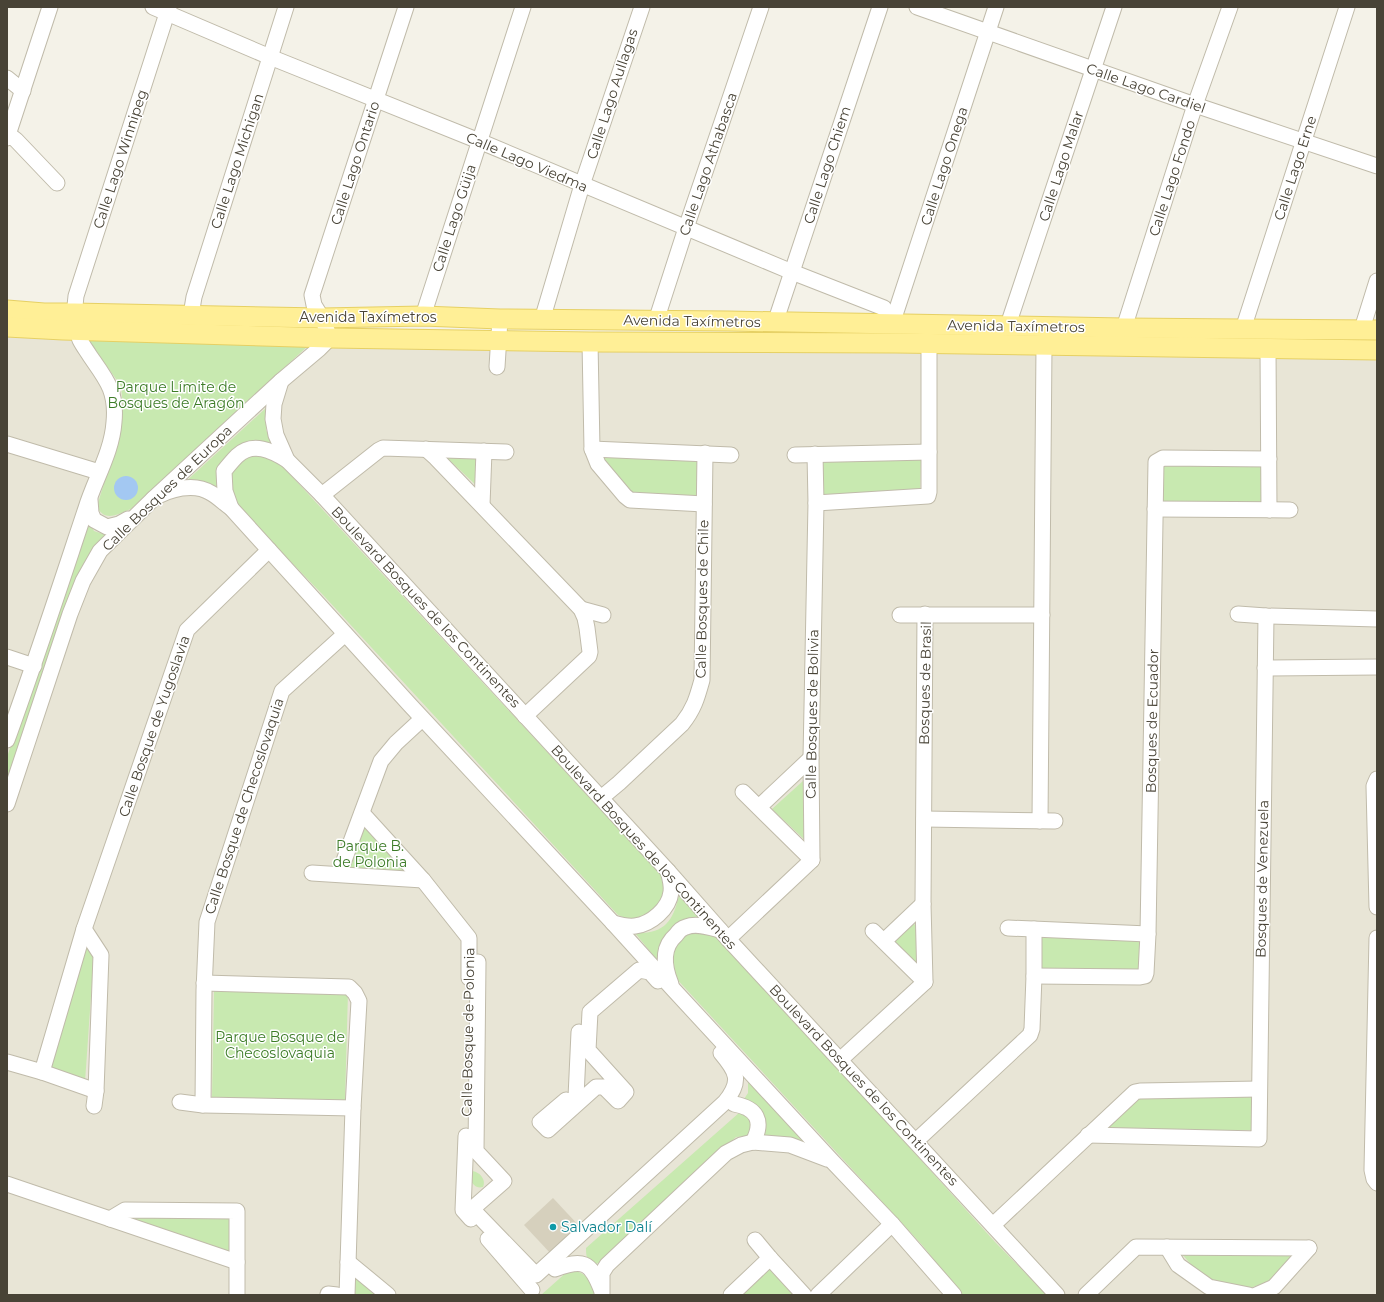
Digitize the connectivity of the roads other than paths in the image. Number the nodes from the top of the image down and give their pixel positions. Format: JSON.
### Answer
{"nodes":[{"id":1,"x":50,"y":7,"type":"edge"},
{"id":2,"x":153,"y":7,"type":"edge"},
{"id":3,"x":286,"y":7,"type":"edge"},
{"id":4,"x":406,"y":7,"type":"edge"},
{"id":5,"x":523,"y":7,"type":"edge"},
{"id":6,"x":642,"y":7,"type":"edge"},
{"id":7,"x":761,"y":7,"type":"edge"},
{"id":8,"x":880,"y":7,"type":"edge"},
{"id":9,"x":917,"y":7,"type":"edge"},
{"id":10,"x":996,"y":7,"type":"edge"},
{"id":11,"x":1114,"y":7,"type":"edge"},
{"id":12,"x":1230,"y":7,"type":"edge"},
{"id":13,"x":1347,"y":7,"type":"edge"},
{"id":14,"x":168,"y":10,"type":"edge"},
{"id":15,"x":988,"y":31,"type":"junction"},
{"id":16,"x":270,"y":57,"type":"junction"},
{"id":17,"x":1093,"y":70,"type":"junction"},
{"id":18,"x":7,"y":78,"type":"edge"},
{"id":19,"x":23,"y":91,"type":"junction"},
{"id":20,"x":376,"y":99,"type":"junction"},
{"id":21,"x":1195,"y":105,"type":"junction"},
{"id":22,"x":8,"y":136,"type":"edge"},
{"id":23,"x":1303,"y":141,"type":"junction"},
{"id":24,"x":479,"y":142,"type":"junction"},
{"id":25,"x":1377,"y":166,"type":"edge"},
{"id":26,"x":57,"y":183,"type":"dead end"},
{"id":27,"x":582,"y":185,"type":"junction"},
{"id":28,"x":686,"y":228,"type":"junction"},
{"id":29,"x":792,"y":272,"type":"junction"},
{"id":30,"x":1377,"y":281,"type":"edge"},
{"id":31,"x":7,"y":310,"type":"edge"},
{"id":32,"x":191,"y":315,"type":"junction"},
{"id":33,"x":423,"y":316,"type":"junction"},
{"id":34,"x":322,"y":318,"type":"junction"},
{"id":35,"x":500,"y":319,"type":"junction"},
{"id":36,"x":542,"y":320,"type":"junction"},
{"id":37,"x":656,"y":321,"type":"junction"},
{"id":38,"x":728,"y":321,"type":"junction"},
{"id":39,"x":75,"y":322,"type":"junction"},
{"id":40,"x":775,"y":323,"type":"junction"},
{"id":41,"x":892,"y":324,"type":"junction"},
{"id":42,"x":1008,"y":325,"type":"junction"},
{"id":43,"x":7,"y":327,"type":"edge"},
{"id":44,"x":1124,"y":328,"type":"junction"},
{"id":45,"x":1243,"y":329,"type":"junction"},
{"id":46,"x":1370,"y":329,"type":"edge"},
{"id":47,"x":330,"y":338,"type":"junction"},
{"id":48,"x":499,"y":340,"type":"junction"},
{"id":49,"x":590,"y":342,"type":"junction"},
{"id":50,"x":727,"y":343,"type":"junction"},
{"id":51,"x":930,"y":344,"type":"junction"},
{"id":52,"x":1044,"y":346,"type":"junction"},
{"id":53,"x":1268,"y":349,"type":"junction"},
{"id":54,"x":1377,"y":350,"type":"edge"},
{"id":55,"x":497,"y":367,"type":"dead end"},
{"id":56,"x":281,"y":381,"type":"junction"},
{"id":57,"x":7,"y":444,"type":"edge"},
{"id":58,"x":426,"y":449,"type":"junction"},
{"id":59,"x":592,"y":449,"type":"junction"},
{"id":60,"x":484,"y":451,"type":"junction"},
{"id":61,"x":506,"y":452,"type":"dead end"},
{"id":62,"x":929,"y":452,"type":"junction"},
{"id":63,"x":706,"y":453,"type":"junction"},
{"id":64,"x":815,"y":454,"type":"junction"},
{"id":65,"x":731,"y":455,"type":"dead end"},
{"id":66,"x":795,"y":455,"type":"dead end"},
{"id":67,"x":1269,"y":459,"type":"junction"},
{"id":68,"x":288,"y":460,"type":"junction"},
{"id":69,"x":99,"y":472,"type":"junction"},
{"id":70,"x":90,"y":494,"type":"junction"},
{"id":71,"x":322,"y":495,"type":"junction"},
{"id":72,"x":153,"y":499,"type":"junction"},
{"id":73,"x":816,"y":503,"type":"junction"},
{"id":74,"x":704,"y":504,"type":"junction"},
{"id":75,"x":482,"y":506,"type":"junction"},
{"id":76,"x":231,"y":508,"type":"junction"},
{"id":77,"x":1156,"y":509,"type":"junction"},
{"id":78,"x":1269,"y":510,"type":"junction"},
{"id":79,"x":1290,"y":510,"type":"dead end"},
{"id":80,"x":135,"y":514,"type":"junction"},
{"id":81,"x":269,"y":550,"type":"junction"},
{"id":82,"x":581,"y":609,"type":"junction"},
{"id":83,"x":925,"y":614,"type":"junction"},
{"id":84,"x":1238,"y":614,"type":"dead end"},
{"id":85,"x":603,"y":615,"type":"dead end"},
{"id":86,"x":900,"y":615,"type":"dead end"},
{"id":87,"x":1042,"y":615,"type":"junction"},
{"id":88,"x":1266,"y":616,"type":"junction"},
{"id":89,"x":1377,"y":619,"type":"edge"},
{"id":90,"x":346,"y":634,"type":"junction"},
{"id":91,"x":7,"y":657,"type":"edge"},
{"id":92,"x":34,"y":666,"type":"junction"},
{"id":93,"x":1377,"y":667,"type":"edge"},
{"id":94,"x":1265,"y":668,"type":"junction"},
{"id":95,"x":525,"y":716,"type":"junction"},
{"id":96,"x":422,"y":719,"type":"junction"},
{"id":97,"x":7,"y":740,"type":"edge"},
{"id":98,"x":811,"y":758,"type":"junction"},
{"id":99,"x":1377,"y":779,"type":"edge"},
{"id":100,"x":743,"y":792,"type":"dead end"},
{"id":101,"x":601,"y":798,"type":"junction"},
{"id":102,"x":7,"y":804,"type":"edge"},
{"id":103,"x":759,"y":807,"type":"junction"},
{"id":104,"x":362,"y":813,"type":"junction"},
{"id":105,"x":924,"y":819,"type":"junction"},
{"id":106,"x":1040,"y":821,"type":"junction"},
{"id":107,"x":1055,"y":821,"type":"dead end"},
{"id":108,"x":812,"y":860,"type":"junction"},
{"id":109,"x":668,"y":871,"type":"junction"},
{"id":110,"x":312,"y":873,"type":"dead end"},
{"id":111,"x":339,"y":874,"type":"junction"},
{"id":112,"x":423,"y":880,"type":"junction"},
{"id":113,"x":923,"y":904,"type":"junction"},
{"id":114,"x":1377,"y":907,"type":"edge"},
{"id":115,"x":613,"y":923,"type":"junction"},
{"id":116,"x":1008,"y":928,"type":"dead end"},
{"id":117,"x":84,"y":929,"type":"junction"},
{"id":118,"x":1034,"y":929,"type":"junction"},
{"id":119,"x":873,"y":930,"type":"dead end"},
{"id":120,"x":724,"y":934,"type":"junction"},
{"id":121,"x":1148,"y":934,"type":"junction"},
{"id":122,"x":1377,"y":938,"type":"edge"},
{"id":123,"x":884,"y":941,"type":"junction"},
{"id":124,"x":643,"y":956,"type":"junction"},
{"id":125,"x":478,"y":962,"type":"dead end"},
{"id":126,"x":1034,"y":976,"type":"junction"},
{"id":127,"x":925,"y":982,"type":"junction"},
{"id":128,"x":204,"y":983,"type":"junction"},
{"id":129,"x":673,"y":990,"type":"junction"},
{"id":130,"x":578,"y":1048,"type":"junction"},
{"id":131,"x":735,"y":1056,"type":"junction"},
{"id":132,"x":840,"y":1060,"type":"junction"},
{"id":133,"x":7,"y":1062,"type":"edge"},
{"id":134,"x":42,"y":1072,"type":"junction"},
{"id":135,"x":603,"y":1075,"type":"junction"},
{"id":136,"x":1259,"y":1089,"type":"junction"},
{"id":137,"x":619,"y":1092,"type":"dead end"},
{"id":138,"x":571,"y":1098,"type":"junction"},
{"id":139,"x":180,"y":1102,"type":"dead end"},
{"id":140,"x":734,"y":1104,"type":"junction"},
{"id":141,"x":203,"y":1105,"type":"junction"},
{"id":142,"x":353,"y":1108,"type":"junction"},
{"id":143,"x":549,"y":1122,"type":"dead end"},
{"id":144,"x":1374,"y":1131,"type":"edge"},
{"id":145,"x":1088,"y":1135,"type":"junction"},
{"id":146,"x":916,"y":1141,"type":"junction"},
{"id":147,"x":754,"y":1142,"type":"junction"},
{"id":148,"x":466,"y":1153,"type":"junction"},
{"id":149,"x":832,"y":1161,"type":"junction"},
{"id":150,"x":1375,"y":1180,"type":"edge"},
{"id":151,"x":7,"y":1184,"type":"edge"},
{"id":152,"x":463,"y":1210,"type":"junction"},
{"id":153,"x":110,"y":1219,"type":"junction"},
{"id":154,"x":892,"y":1224,"type":"junction"},
{"id":155,"x":993,"y":1225,"type":"junction"},
{"id":156,"x":755,"y":1240,"type":"dead end"},
{"id":157,"x":1167,"y":1247,"type":"junction"},
{"id":158,"x":770,"y":1258,"type":"junction"},
{"id":159,"x":237,"y":1262,"type":"junction"},
{"id":160,"x":348,"y":1262,"type":"junction"},
{"id":161,"x":555,"y":1268,"type":"junction"},
{"id":162,"x":529,"y":1292,"type":"edge"},
{"id":163,"x":602,"y":1292,"type":"edge"},
{"id":164,"x":237,"y":1295,"type":"edge"},
{"id":165,"x":347,"y":1295,"type":"edge"},
{"id":166,"x":388,"y":1295,"type":"edge"},
{"id":167,"x":731,"y":1295,"type":"edge"},
{"id":168,"x":804,"y":1295,"type":"edge"},
{"id":169,"x":818,"y":1295,"type":"edge"},
{"id":170,"x":954,"y":1295,"type":"edge"},
{"id":171,"x":1057,"y":1295,"type":"edge"},
{"id":172,"x":1086,"y":1295,"type":"edge"},
{"id":173,"x":1248,"y":1295,"type":"edge"},
{"id":174,"x":1256,"y":1295,"type":"edge"}],
"edges":[{"from":1,"to":19,"type":"street"},
{"from":2,"to":14,"type":"street","name":"Calle Lago Viedma"},
{"from":3,"to":16,"type":"street","name":"Calle Lago Michigan"},
{"from":4,"to":20,"type":"street","name":"Calle Lago Ontario"},
{"from":5,"to":24,"type":"street","name":"Calle Lago Güija"},
{"from":6,"to":27,"type":"street","name":"Calle Lago Aullagas"},
{"from":7,"to":28,"type":"street","name":"Calle Lago Athabasca"},
{"from":8,"to":29,"type":"street","name":"Calle Lago Chiem"},
{"from":9,"to":15,"type":"street","name":"Calle Lago Cardiel"},
{"from":10,"to":15,"type":"street","name":"Calle Lago Onega"},
{"from":11,"to":17,"type":"street","name":"Calle Lago Malar"},
{"from":12,"to":21,"type":"street","name":"Calle Lago Fondo"},
{"from":13,"to":23,"type":"street","name":"Calle Lago Erne"},
{"from":14,"to":16,"type":"street","name":"Calle Lago Viedma"},
{"from":14,"to":39,"type":"street","name":"Calle Lago Winnipeg"},
{"from":15,"to":17,"type":"street","name":"Calle Lago Cardiel"},
{"from":15,"to":41,"type":"street","name":"Calle Lago Onega"},
{"from":16,"to":20,"type":"street","name":"Calle Lago Viedma"},
{"from":16,"to":32,"type":"street","name":"Calle Lago Michigan"},
{"from":17,"to":21,"type":"street","name":"Calle Lago Cardiel"},
{"from":17,"to":42,"type":"street","name":"Calle Lago Malar"},
{"from":18,"to":19,"type":"street"},
{"from":19,"to":22,"type":"street"},
{"from":20,"to":24,"type":"street","name":"Calle Lago Viedma"},
{"from":20,"to":34,"type":"street","name":"Calle Lago Ontario"},
{"from":21,"to":23,"type":"street","name":"Calle Lago Cardiel"},
{"from":21,"to":44,"type":"street","name":"Calle Lago Fondo"},
{"from":22,"to":26,"type":"street"},
{"from":23,"to":25,"type":"street","name":"Calle Lago Cardiel"},
{"from":23,"to":45,"type":"street","name":"Calle Lago Erne"},
{"from":24,"to":27,"type":"street","name":"Calle Lago Viedma"},
{"from":24,"to":33,"type":"street","name":"Calle Lago Güija"},
{"from":27,"to":28,"type":"street","name":"Calle Lago Viedma"},
{"from":27,"to":36,"type":"street","name":"Calle Lago Aullagas"},
{"from":28,"to":29,"type":"street","name":"Calle Lago Viedma"},
{"from":28,"to":37,"type":"street","name":"Calle Lago Athabasca"},
{"from":29,"to":40,"type":"street","name":"Calle Lago Chiem"},
{"from":29,"to":41,"type":"street","name":"Calle Lago Viedma"},
{"from":30,"to":46,"type":"street"},
{"from":31,"to":39,"type":"main road","name":"Avenida Taxímetros"},
{"from":32,"to":34,"type":"main road","name":"Avenida Taxímetros"},
{"from":32,"to":39,"type":"main road","name":"Avenida Taxímetros"},
{"from":33,"to":34,"type":"main road","name":"Avenida Taxímetros"},
{"from":33,"to":35,"type":"main road","name":"Avenida Taxímetros"},
{"from":34,"to":47,"type":"street"},
{"from":35,"to":36,"type":"main road","name":"Avenida Taxímetros"},
{"from":35,"to":48,"type":"street"},
{"from":36,"to":37,"type":"main road","name":"Avenida Taxímetros"},
{"from":37,"to":38,"type":"main road","name":"Avenida Taxímetros"},
{"from":38,"to":40,"type":"main road","name":"Avenida Taxímetros"},
{"from":38,"to":50,"type":"main road"},
{"from":39,"to":43,"type":"main road","name":"Avenida Taxímetros"},
{"from":39,"to":47,"type":"main road","name":"Avenida Taxímetros"},
{"from":39,"to":69,"type":"street"},
{"from":40,"to":41,"type":"main road","name":"Avenida Taxímetros"},
{"from":41,"to":42,"type":"main road","name":"Avenida Taxímetros"},
{"from":42,"to":44,"type":"main road","name":"Avenida Taxímetros"},
{"from":44,"to":45,"type":"main road","name":"Avenida Taxímetros"},
{"from":45,"to":46,"type":"main road","name":"Avenida Taxímetros"},
{"from":47,"to":48,"type":"main road","name":"Avenida Taxímetros"},
{"from":47,"to":56,"type":"street","name":"Calle Bosques de Europa"},
{"from":48,"to":49,"type":"main road","name":"Avenida Taxímetros"},
{"from":48,"to":55,"type":"street"},
{"from":49,"to":50,"type":"main road","name":"Avenida Taxímetros"},
{"from":49,"to":59,"type":"street","name":"Calle Bosques de Chile"},
{"from":50,"to":51,"type":"main road","name":"Avenida Taxímetros"},
{"from":51,"to":52,"type":"main road","name":"Avenida Taxímetros"},
{"from":51,"to":62,"type":"street"},
{"from":52,"to":53,"type":"main road","name":"Avenida Taxímetros"},
{"from":52,"to":87,"type":"street"},
{"from":53,"to":54,"type":"main road","name":"Avenida Taxímetros"},
{"from":53,"to":67,"type":"street"},
{"from":56,"to":68,"type":"street","name":"Boulevard Bosques de los Continentes"},
{"from":56,"to":72,"type":"street","name":"Calle Bosques de Europa"},
{"from":57,"to":69,"type":"street"},
{"from":58,"to":60,"type":"street"},
{"from":58,"to":71,"type":"street"},
{"from":58,"to":75,"type":"street"},
{"from":59,"to":63,"type":"street"},
{"from":59,"to":74,"type":"street","name":"Calle Bosques de Chile"},
{"from":60,"to":61,"type":"street"},
{"from":60,"to":75,"type":"street"},
{"from":62,"to":64,"type":"street"},
{"from":62,"to":73,"type":"street"},
{"from":63,"to":65,"type":"street"},
{"from":63,"to":74,"type":"street","name":"Calle Bosques de Chile"},
{"from":64,"to":66,"type":"street"},
{"from":64,"to":73,"type":"street","name":"Calle Bosques de Bolivia"},
{"from":67,"to":77,"type":"street","name":"Bosques de Ecuador"},
{"from":67,"to":78,"type":"street"},
{"from":68,"to":71,"type":"street","name":"Boulevard Bosques de los Continentes"},
{"from":68,"to":76,"type":"street"},
{"from":69,"to":70,"type":"street"},
{"from":70,"to":80,"type":"street"},
{"from":70,"to":92,"type":"street"},
{"from":71,"to":95,"type":"street","name":"Boulevard Bosques de los Continentes"},
{"from":72,"to":76,"type":"street"},
{"from":72,"to":80,"type":"street","name":"Calle Bosques de Europa"},
{"from":73,"to":98,"type":"street","name":"Calle Bosques de Bolivia"},
{"from":74,"to":101,"type":"street","name":"Calle Bosques de Chile"},
{"from":75,"to":82,"type":"street"},
{"from":76,"to":81,"type":"street"},
{"from":77,"to":78,"type":"street"},
{"from":77,"to":121,"type":"street","name":"Bosques de Ecuador"},
{"from":78,"to":79,"type":"street"},
{"from":80,"to":102,"type":"street","name":"Calle Bosques de Europa"},
{"from":81,"to":90,"type":"street"},
{"from":81,"to":117,"type":"street","name":"Calle Bosque de Yugoslavia"},
{"from":82,"to":85,"type":"street"},
{"from":82,"to":95,"type":"street"},
{"from":83,"to":86,"type":"street"},
{"from":83,"to":87,"type":"street","name":"Bosques de Brasil"},
{"from":83,"to":105,"type":"street","name":"Bosques de Brasil"},
{"from":84,"to":88,"type":"street"},
{"from":87,"to":106,"type":"street"},
{"from":88,"to":89,"type":"street"},
{"from":88,"to":94,"type":"street","name":"Bosques de Venezuela"},
{"from":90,"to":96,"type":"street"},
{"from":90,"to":128,"type":"street","name":"Calle Bosque de Checoslovaquia"},
{"from":91,"to":92,"type":"street"},
{"from":92,"to":97,"type":"street"},
{"from":93,"to":94,"type":"street"},
{"from":94,"to":136,"type":"street","name":"Bosques de Venezuela"},
{"from":95,"to":101,"type":"street","name":"Boulevard Bosques de los Continentes"},
{"from":96,"to":104,"type":"street"},
{"from":96,"to":115,"type":"street"},
{"from":98,"to":103,"type":"street"},
{"from":98,"to":108,"type":"street","name":"Calle Bosques de Bolivia"},
{"from":99,"to":114,"type":"street"},
{"from":100,"to":103,"type":"street"},
{"from":101,"to":109,"type":"street","name":"Boulevard Bosques de los Continentes"},
{"from":103,"to":108,"type":"street"},
{"from":104,"to":111,"type":"street"},
{"from":104,"to":112,"type":"street","name":"Calle Bosque de Polonia"},
{"from":105,"to":106,"type":"street"},
{"from":105,"to":113,"type":"street","name":"Bosques de Brasil"},
{"from":106,"to":107,"type":"street"},
{"from":108,"to":120,"type":"street"},
{"from":109,"to":115,"type":"street"},
{"from":109,"to":120,"type":"street","name":"Boulevard Bosques de los Continentes"},
{"from":110,"to":111,"type":"street"},
{"from":111,"to":112,"type":"street"},
{"from":112,"to":148,"type":"street","name":"Calle Bosque de Polonia"},
{"from":113,"to":123,"type":"street"},
{"from":113,"to":127,"type":"street","name":"Bosques de Brasil"},
{"from":115,"to":124,"type":"street"},
{"from":116,"to":118,"type":"street"},
{"from":117,"to":134,"type":"street","name":"Calle Bosque de Yugoslavia"},
{"from":117,"to":134,"type":"street"},
{"from":118,"to":121,"type":"street"},
{"from":118,"to":126,"type":"street"},
{"from":119,"to":123,"type":"street"},
{"from":120,"to":129,"type":"street"},
{"from":120,"to":132,"type":"street","name":"Boulevard Bosques de los Continentes"},
{"from":121,"to":126,"type":"street","name":"Bosques de Ecuador"},
{"from":122,"to":144,"type":"street"},
{"from":123,"to":127,"type":"street"},
{"from":124,"to":129,"type":"street"},
{"from":124,"to":130,"type":"street"},
{"from":125,"to":138,"type":"street"},
{"from":126,"to":146,"type":"street"},
{"from":127,"to":132,"type":"street"},
{"from":128,"to":141,"type":"street","name":"Calle Bosque de Checoslovaquia"},
{"from":128,"to":142,"type":"street"},
{"from":129,"to":131,"type":"street"},
{"from":130,"to":135,"type":"street"},
{"from":130,"to":138,"type":"street"},
{"from":131,"to":140,"type":"street"},
{"from":131,"to":149,"type":"street"},
{"from":132,"to":146,"type":"street","name":"Boulevard Bosques de los Continentes"},
{"from":133,"to":134,"type":"street"},
{"from":135,"to":137,"type":"street"},
{"from":135,"to":138,"type":"street"},
{"from":136,"to":145,"type":"street"},
{"from":136,"to":145,"type":"street","name":"Bosques de Venezuela"},
{"from":138,"to":143,"type":"street"},
{"from":139,"to":141,"type":"street"},
{"from":140,"to":147,"type":"street"},
{"from":140,"to":161,"type":"street"},
{"from":141,"to":142,"type":"street"},
{"from":142,"to":160,"type":"street"},
{"from":144,"to":150,"type":"street"},
{"from":145,"to":155,"type":"street"},
{"from":146,"to":155,"type":"street","name":"Boulevard Bosques de los Continentes"},
{"from":147,"to":149,"type":"street"},
{"from":147,"to":163,"type":"street"},
{"from":148,"to":152,"type":"street","name":"Calle Bosque de Polonia"},
{"from":148,"to":152,"type":"street"},
{"from":149,"to":154,"type":"street"},
{"from":151,"to":153,"type":"street"},
{"from":152,"to":162,"type":"street"},
{"from":153,"to":159,"type":"street"},
{"from":153,"to":159,"type":"street"},
{"from":154,"to":169,"type":"street"},
{"from":154,"to":170,"type":"street"},
{"from":155,"to":171,"type":"street","name":"Boulevard Bosques de los Continentes"},
{"from":156,"to":158,"type":"street"},
{"from":157,"to":172,"type":"street"},
{"from":157,"to":173,"type":"street"},
{"from":157,"to":174,"type":"street"},
{"from":158,"to":167,"type":"street"},
{"from":158,"to":168,"type":"street"},
{"from":159,"to":164,"type":"street"},
{"from":160,"to":165,"type":"street"},
{"from":160,"to":166,"type":"street"},
{"from":161,"to":162,"type":"street"},
{"from":161,"to":163,"type":"street"}]}
